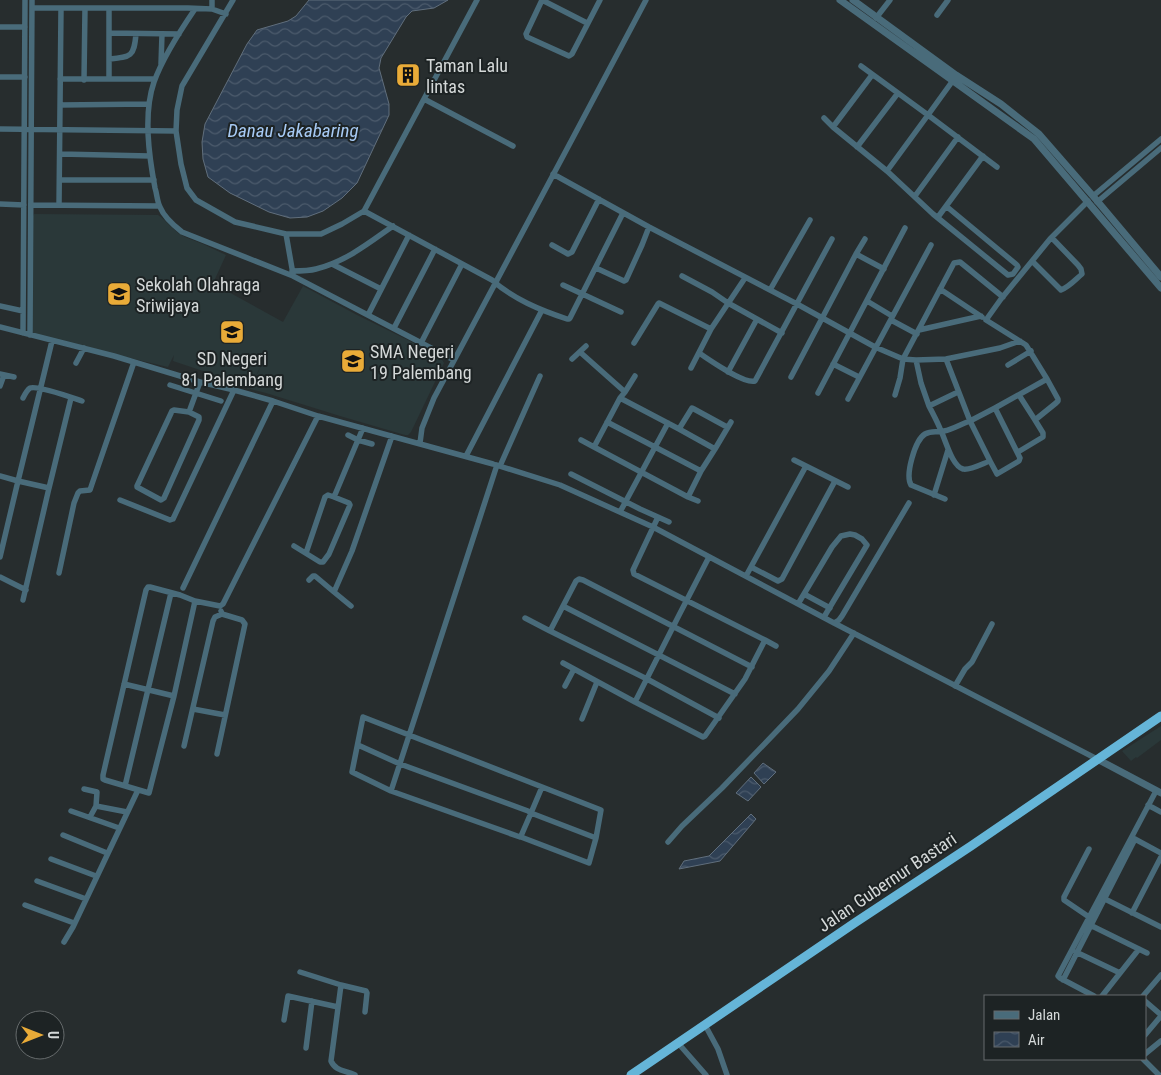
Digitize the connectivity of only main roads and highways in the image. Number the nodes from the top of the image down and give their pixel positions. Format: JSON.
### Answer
{"nodes":[{"id":1,"x":1161,"y":716,"type":"edge"},
{"id":2,"x":631,"y":1075,"type":"edge"}],
"edges":[{"from":1,"to":2,"type":"highway","name":"Jalan Gubernur Bastari"}]}
